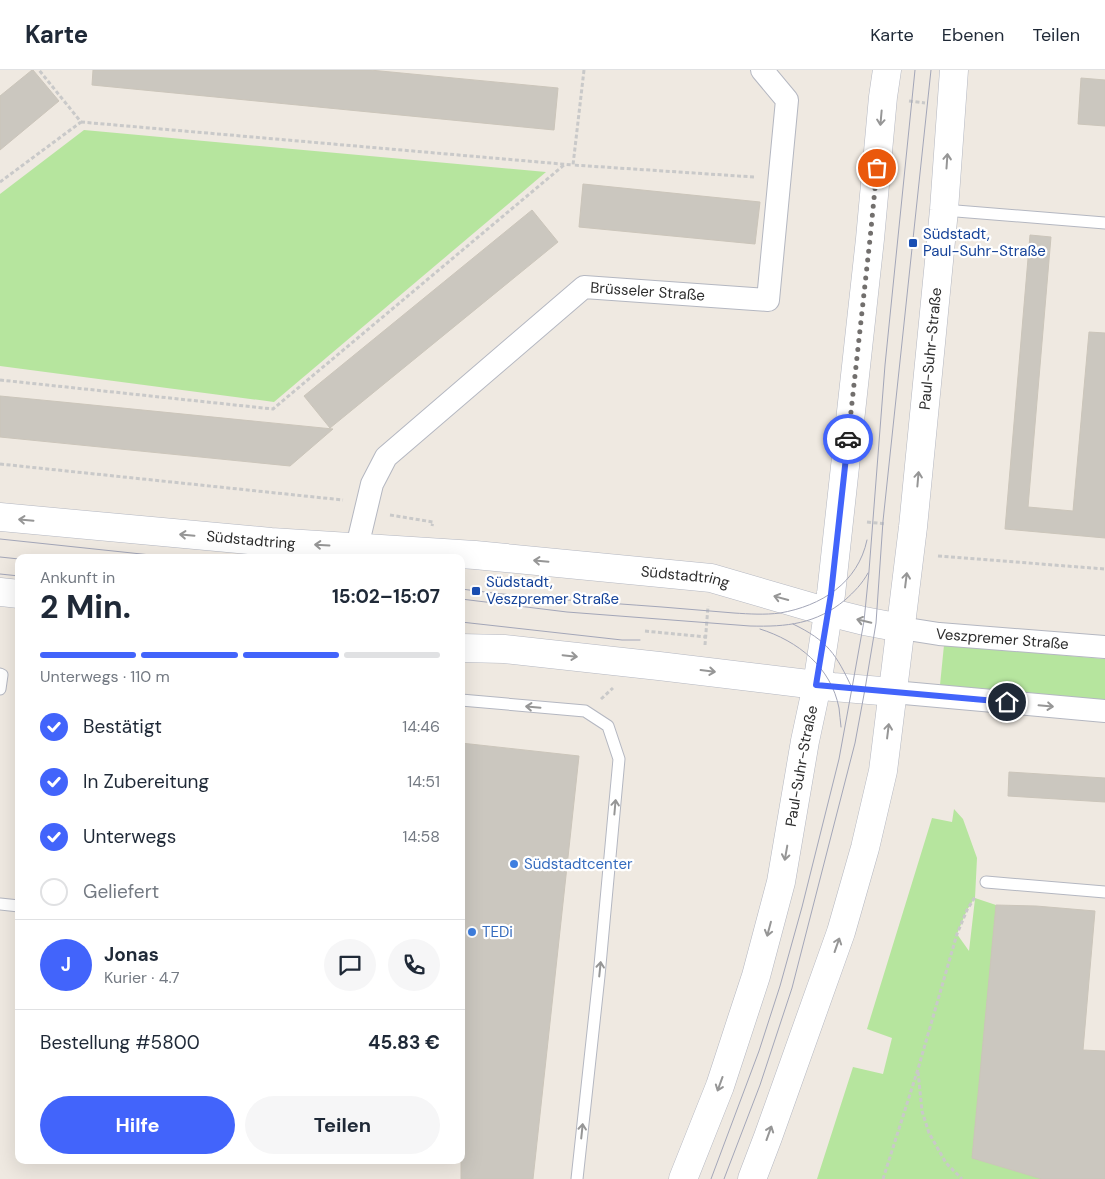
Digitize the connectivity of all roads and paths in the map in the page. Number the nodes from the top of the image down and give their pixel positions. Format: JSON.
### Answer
{"nodes":[{"id":1,"x":38,"y":70,"type":"edge"},
{"id":2,"x":584,"y":70,"type":"edge"},
{"id":3,"x":762,"y":70,"type":"edge"},
{"id":4,"x":887,"y":70,"type":"edge"},
{"id":5,"x":954,"y":70,"type":"edge"},
{"id":6,"x":883,"y":97,"type":"junction"},
{"id":7,"x":951,"y":106,"type":"junction"},
{"id":8,"x":81,"y":122,"type":"junction"},
{"id":9,"x":564,"y":165,"type":"junction"},
{"id":10,"x":573,"y":165,"type":"junction"},
{"id":11,"x":780,"y":178,"type":"junction"},
{"id":12,"x":0,"y":182,"type":"edge"},
{"id":13,"x":944,"y":210,"type":"junction"},
{"id":14,"x":1105,"y":223,"type":"edge"},
{"id":15,"x":0,"y":380,"type":"edge"},
{"id":16,"x":0,"y":464,"type":"edge"},
{"id":17,"x":367,"y":502,"type":"junction"},
{"id":18,"x":0,"y":517,"type":"edge"},
{"id":19,"x":839,"y":519,"type":"junction"},
{"id":20,"x":913,"y":527,"type":"junction"},
{"id":21,"x":357,"y":547,"type":"junction"},
{"id":22,"x":430,"y":551,"type":"junction"},
{"id":23,"x":461,"y":554,"type":"edge"},
{"id":24,"x":465,"y":554,"type":"edge"},
{"id":25,"x":938,"y":556,"type":"dead end"},
{"id":26,"x":1105,"y":569,"type":"edge"},
{"id":27,"x":711,"y":578,"type":"junction"},
{"id":28,"x":0,"y":592,"type":"edge"},
{"id":29,"x":15,"y":594,"type":"edge"},
{"id":30,"x":828,"y":612,"type":"junction"},
{"id":31,"x":900,"y":628,"type":"junction"},
{"id":32,"x":645,"y":630,"type":"dead end"},
{"id":33,"x":706,"y":637,"type":"junction"},
{"id":34,"x":1105,"y":647,"type":"edge"},
{"id":35,"x":465,"y":648,"type":"edge"},
{"id":36,"x":701,"y":670,"type":"junction"},
{"id":37,"x":0,"y":674,"type":"edge"},
{"id":38,"x":816,"y":685,"type":"junction"},
{"id":39,"x":0,"y":688,"type":"edge"},
{"id":40,"x":893,"y":692,"type":"junction"},
{"id":41,"x":465,"y":700,"type":"edge"},
{"id":42,"x":1105,"y":711,"type":"edge"},
{"id":43,"x":986,"y":882,"type":"joint"},
{"id":44,"x":1105,"y":892,"type":"edge"},
{"id":45,"x":0,"y":904,"type":"edge"},
{"id":46,"x":15,"y":906,"type":"edge"},
{"id":47,"x":918,"y":1069,"type":"junction"},
{"id":48,"x":576,"y":1179,"type":"edge"},
{"id":49,"x":683,"y":1179,"type":"edge"},
{"id":50,"x":752,"y":1179,"type":"edge"},
{"id":51,"x":883,"y":1179,"type":"edge"},
{"id":52,"x":962,"y":1179,"type":"edge"}],
"edges":[{"from":1,"to":8,"type":"path"},
{"from":2,"to":10,"type":"path"},
{"from":3,"to":11,"type":"street","name":"Brüsseler Straße"},
{"from":4,"to":6,"type":"street","name":"Paul-Suhr-Straße"},
{"from":5,"to":7,"type":"street","name":"Paul-Suhr-Straße"},
{"from":6,"to":7,"type":"path"},
{"from":6,"to":19,"type":"street","name":"Paul-Suhr-Straße","one_way":true},
{"from":13,"to":7,"type":"street","name":"Paul-Suhr-Straße","one_way":true},
{"from":8,"to":9,"type":"path"},
{"from":8,"to":12,"type":"path"},
{"from":9,"to":10,"type":"path"},
{"from":9,"to":15,"type":"path"},
{"from":10,"to":11,"type":"path"},
{"from":11,"to":17,"type":"street","name":"Brüsseler Straße"},
{"from":13,"to":14,"type":"lane"},
{"from":20,"to":13,"type":"street","name":"Paul-Suhr-Straße","one_way":true},
{"from":16,"to":17,"type":"path"},
{"from":17,"to":21,"type":"street","name":"Brüsseler Straße"},
{"from":17,"to":22,"type":"path"},
{"from":21,"to":18,"type":"street","name":"Südstadtring","one_way":true},
{"from":19,"to":20,"type":"path"},
{"from":19,"to":30,"type":"street","name":"Paul-Suhr-Straße"},
{"from":31,"to":20,"type":"street","name":"Paul-Suhr-Straße","one_way":true},
{"from":21,"to":22,"type":"street","name":"Südstadtring"},
{"from":23,"to":22,"type":"street","name":"Südstadtring","one_way":true},
{"from":27,"to":24,"type":"street","name":"Südstadtring","one_way":true},
{"from":25,"to":26,"type":"path"},
{"from":30,"to":27,"type":"street","name":"Südstadtring","one_way":true},
{"from":27,"to":33,"type":"path"},
{"from":28,"to":29,"type":"street"},
{"from":31,"to":30,"type":"street","name":"Südstadtring","one_way":true},
{"from":30,"to":38,"type":"street","name":"Paul-Suhr-Straße"},
{"from":31,"to":34,"type":"street","name":"Veszpremer Straße"},
{"from":31,"to":40,"type":"street","name":"Paul-Suhr-Straße"},
{"from":32,"to":33,"type":"path"},
{"from":33,"to":36,"type":"path"},
{"from":35,"to":36,"type":"street","one_way":true},
{"from":36,"to":38,"type":"street","one_way":true},
{"from":37,"to":39,"type":"lane"},
{"from":38,"to":40,"type":"street"},
{"from":38,"to":49,"type":"street","name":"Paul-Suhr-Straße","one_way":true},
{"from":40,"to":42,"type":"street","one_way":true},
{"from":50,"to":40,"type":"street","one_way":true},
{"from":48,"to":41,"type":"lane","one_way":true},
{"from":43,"to":44,"type":"lane"},
{"from":43,"to":47,"type":"path"},
{"from":45,"to":46,"type":"lane"},
{"from":47,"to":51,"type":"path"},
{"from":47,"to":52,"type":"path"}]}
